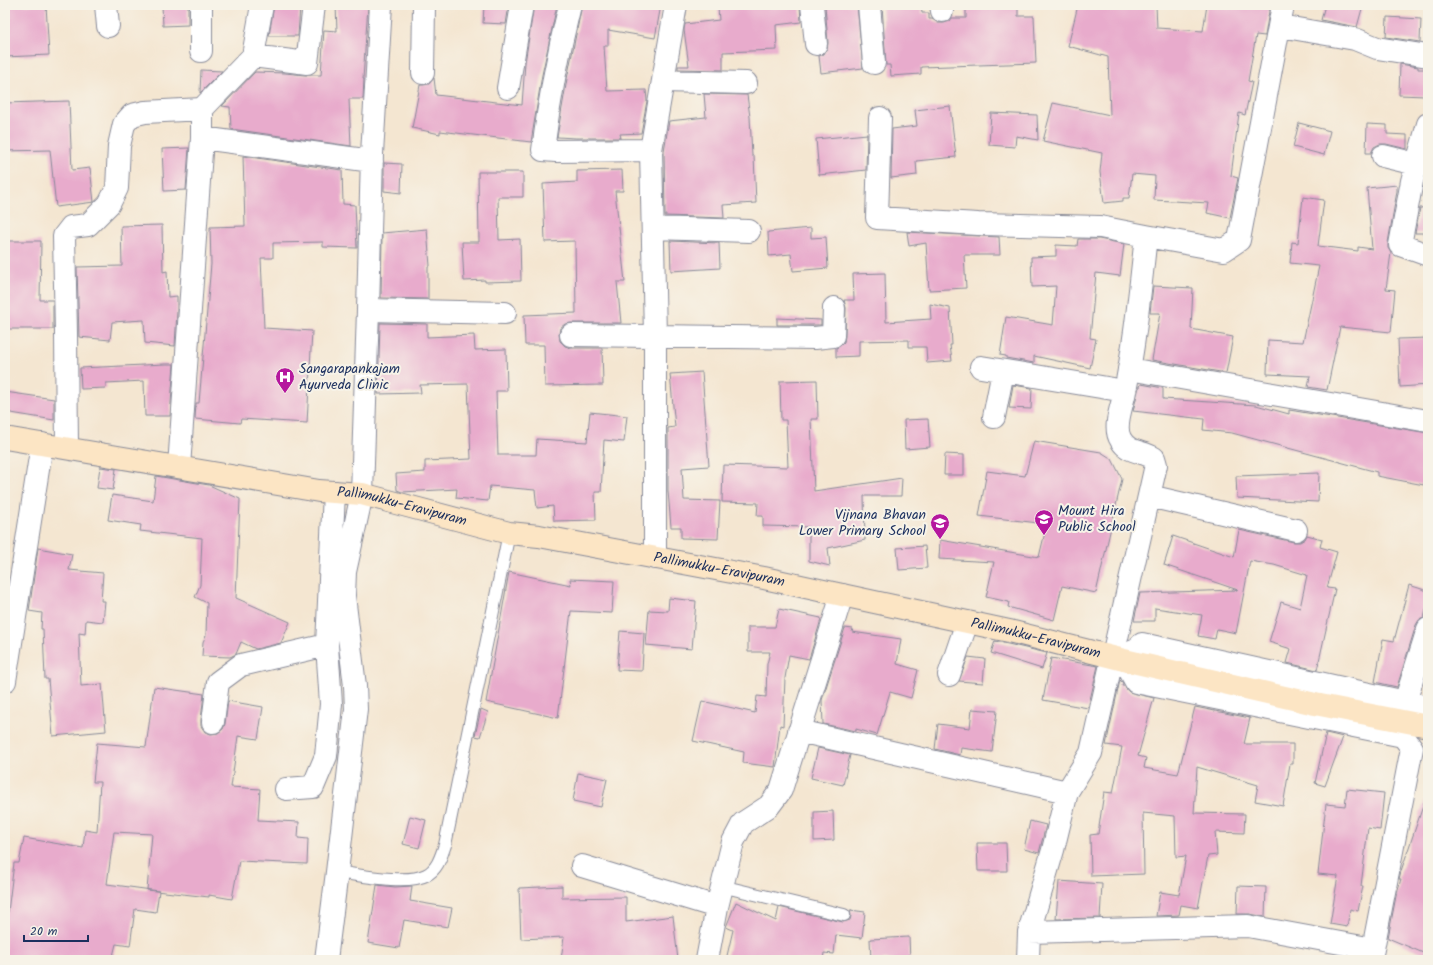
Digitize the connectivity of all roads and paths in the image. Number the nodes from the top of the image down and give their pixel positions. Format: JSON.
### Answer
{"nodes":[{"id":1,"x":106,"y":5,"type":"edge"},
{"id":2,"x":201,"y":5,"type":"edge"},
{"id":3,"x":262,"y":5,"type":"edge"},
{"id":4,"x":314,"y":5,"type":"edge"},
{"id":5,"x":381,"y":5,"type":"edge"},
{"id":6,"x":424,"y":5,"type":"edge"},
{"id":7,"x":522,"y":5,"type":"edge"},
{"id":8,"x":570,"y":5,"type":"edge"},
{"id":9,"x":676,"y":5,"type":"edge"},
{"id":10,"x":812,"y":5,"type":"edge"},
{"id":11,"x":869,"y":5,"type":"edge"},
{"id":12,"x":1282,"y":15,"type":"edge"},
{"id":13,"x":108,"y":26,"type":"dead end"},
{"id":14,"x":816,"y":44,"type":"dead end"},
{"id":15,"x":201,"y":51,"type":"dead end"},
{"id":16,"x":253,"y":56,"type":"junction"},
{"id":17,"x":1428,"y":56,"type":"edge"},
{"id":18,"x":874,"y":64,"type":"dead end"},
{"id":19,"x":423,"y":73,"type":"dead end"},
{"id":20,"x":663,"y":81,"type":"junction"},
{"id":21,"x":746,"y":83,"type":"dead end"},
{"id":22,"x":508,"y":88,"type":"dead end"},
{"id":23,"x":202,"y":109,"type":"junction"},
{"id":24,"x":880,"y":118,"type":"dead end"},
{"id":25,"x":1428,"y":124,"type":"edge"},
{"id":26,"x":202,"y":138,"type":"junction"},
{"id":27,"x":651,"y":150,"type":"junction"},
{"id":28,"x":1383,"y":156,"type":"dead end"},
{"id":29,"x":372,"y":161,"type":"junction"},
{"id":30,"x":1419,"y":176,"type":"edge"},
{"id":31,"x":653,"y":228,"type":"junction"},
{"id":32,"x":749,"y":231,"type":"dead end"},
{"id":33,"x":1146,"y":236,"type":"junction"},
{"id":34,"x":1428,"y":255,"type":"edge"},
{"id":35,"x":834,"y":308,"type":"dead end"},
{"id":36,"x":368,"y":310,"type":"junction"},
{"id":37,"x":505,"y":313,"type":"dead end"},
{"id":38,"x":570,"y":335,"type":"dead end"},
{"id":39,"x":655,"y":336,"type":"junction"},
{"id":40,"x":981,"y":367,"type":"dead end"},
{"id":41,"x":1130,"y":369,"type":"junction"},
{"id":42,"x":1003,"y":371,"type":"junction"},
{"id":43,"x":1125,"y":391,"type":"junction"},
{"id":44,"x":994,"y":417,"type":"dead end"},
{"id":45,"x":1428,"y":421,"type":"edge"},
{"id":46,"x":5,"y":438,"type":"edge"},
{"id":47,"x":42,"y":444,"type":"junction"},
{"id":48,"x":67,"y":448,"type":"junction"},
{"id":49,"x":179,"y":467,"type":"junction"},
{"id":50,"x":334,"y":492,"type":"junction"},
{"id":51,"x":362,"y":494,"type":"junction"},
{"id":52,"x":1149,"y":496,"type":"junction"},
{"id":53,"x":1296,"y":530,"type":"dead end"},
{"id":54,"x":509,"y":533,"type":"junction"},
{"id":55,"x":655,"y":558,"type":"junction"},
{"id":56,"x":842,"y":595,"type":"junction"},
{"id":57,"x":967,"y":622,"type":"junction"},
{"id":58,"x":1428,"y":629,"type":"edge"},
{"id":59,"x":327,"y":646,"type":"junction"},
{"id":60,"x":1125,"y":660,"type":"junction"},
{"id":61,"x":949,"y":675,"type":"dead end"},
{"id":62,"x":5,"y":681,"type":"edge"},
{"id":63,"x":1405,"y":702,"type":"junction"},
{"id":64,"x":1428,"y":707,"type":"edge"},
{"id":65,"x":213,"y":722,"type":"dead end"},
{"id":66,"x":1428,"y":726,"type":"edge"},
{"id":67,"x":799,"y":730,"type":"junction"},
{"id":68,"x":286,"y":789,"type":"dead end"},
{"id":69,"x":1067,"y":792,"type":"junction"},
{"id":70,"x":582,"y":866,"type":"dead end"},
{"id":71,"x":337,"y":872,"type":"junction"},
{"id":72,"x":719,"y":896,"type":"junction"},
{"id":73,"x":844,"y":915,"type":"dead end"},
{"id":74,"x":1029,"y":932,"type":"junction"},
{"id":75,"x":1372,"y":955,"type":"edge"},
{"id":76,"x":326,"y":960,"type":"edge"},
{"id":77,"x":707,"y":960,"type":"edge"},
{"id":78,"x":1028,"y":960,"type":"edge"}],
"edges":[{"from":1,"to":13,"type":"street"},
{"from":2,"to":15,"type":"street"},
{"from":3,"to":16,"type":"street"},
{"from":4,"to":16,"type":"street"},
{"from":5,"to":29,"type":"street"},
{"from":6,"to":19,"type":"street"},
{"from":7,"to":22,"type":"street"},
{"from":8,"to":27,"type":"street"},
{"from":9,"to":20,"type":"street"},
{"from":10,"to":14,"type":"street"},
{"from":11,"to":18,"type":"street"},
{"from":12,"to":17,"type":"street"},
{"from":12,"to":33,"type":"street"},
{"from":16,"to":23,"type":"street"},
{"from":20,"to":21,"type":"street"},
{"from":20,"to":27,"type":"street"},
{"from":23,"to":26,"type":"street"},
{"from":23,"to":48,"type":"street"},
{"from":24,"to":33,"type":"street"},
{"from":25,"to":30,"type":"street"},
{"from":26,"to":29,"type":"street"},
{"from":26,"to":49,"type":"street"},
{"from":27,"to":31,"type":"street"},
{"from":28,"to":30,"type":"street"},
{"from":29,"to":36,"type":"street"},
{"from":30,"to":34,"type":"street"},
{"from":31,"to":32,"type":"street"},
{"from":31,"to":39,"type":"street"},
{"from":33,"to":41,"type":"street"},
{"from":35,"to":39,"type":"street"},
{"from":36,"to":37,"type":"street"},
{"from":36,"to":51,"type":"street"},
{"from":38,"to":39,"type":"street"},
{"from":39,"to":55,"type":"street"},
{"from":40,"to":42,"type":"street"},
{"from":41,"to":43,"type":"street"},
{"from":41,"to":45,"type":"street"},
{"from":42,"to":43,"type":"street"},
{"from":42,"to":44,"type":"street"},
{"from":43,"to":52,"type":"street"},
{"from":46,"to":47,"type":"main road","name":"Pallimukku-Eravipuram"},
{"from":47,"to":48,"type":"main road","name":"Pallimukku-Eravipuram"},
{"from":47,"to":62,"type":"street"},
{"from":48,"to":49,"type":"main road","name":"Pallimukku-Eravipuram"},
{"from":49,"to":50,"type":"main road","name":"Pallimukku-Eravipuram"},
{"from":50,"to":51,"type":"main road","name":"Pallimukku-Eravipuram"},
{"from":50,"to":59,"type":"street"},
{"from":51,"to":54,"type":"main road","name":"Pallimukku-Eravipuram"},
{"from":51,"to":71,"type":"street"},
{"from":52,"to":53,"type":"street"},
{"from":52,"to":60,"type":"street"},
{"from":54,"to":55,"type":"main road","name":"Pallimukku-Eravipuram"},
{"from":54,"to":71,"type":"lane"},
{"from":55,"to":56,"type":"main road","name":"Pallimukku-Eravipuram"},
{"from":56,"to":57,"type":"main road","name":"Pallimukku-Eravipuram"},
{"from":56,"to":67,"type":"street"},
{"from":57,"to":60,"type":"main road","name":"Pallimukku-Eravipuram"},
{"from":57,"to":61,"type":"street"},
{"from":58,"to":63,"type":"street"},
{"from":59,"to":65,"type":"street"},
{"from":59,"to":68,"type":"street"},
{"from":60,"to":63,"type":"street"},
{"from":60,"to":66,"type":"main road","name":"Pallimukku-Eravipuram"},
{"from":60,"to":69,"type":"street"},
{"from":60,"to":75,"type":"street"},
{"from":63,"to":64,"type":"street"},
{"from":67,"to":69,"type":"street"},
{"from":67,"to":72,"type":"street"},
{"from":69,"to":74,"type":"street"},
{"from":70,"to":72,"type":"street"},
{"from":71,"to":76,"type":"street"},
{"from":72,"to":73,"type":"lane"},
{"from":72,"to":77,"type":"street"},
{"from":74,"to":75,"type":"street"},
{"from":74,"to":78,"type":"street"}]}
